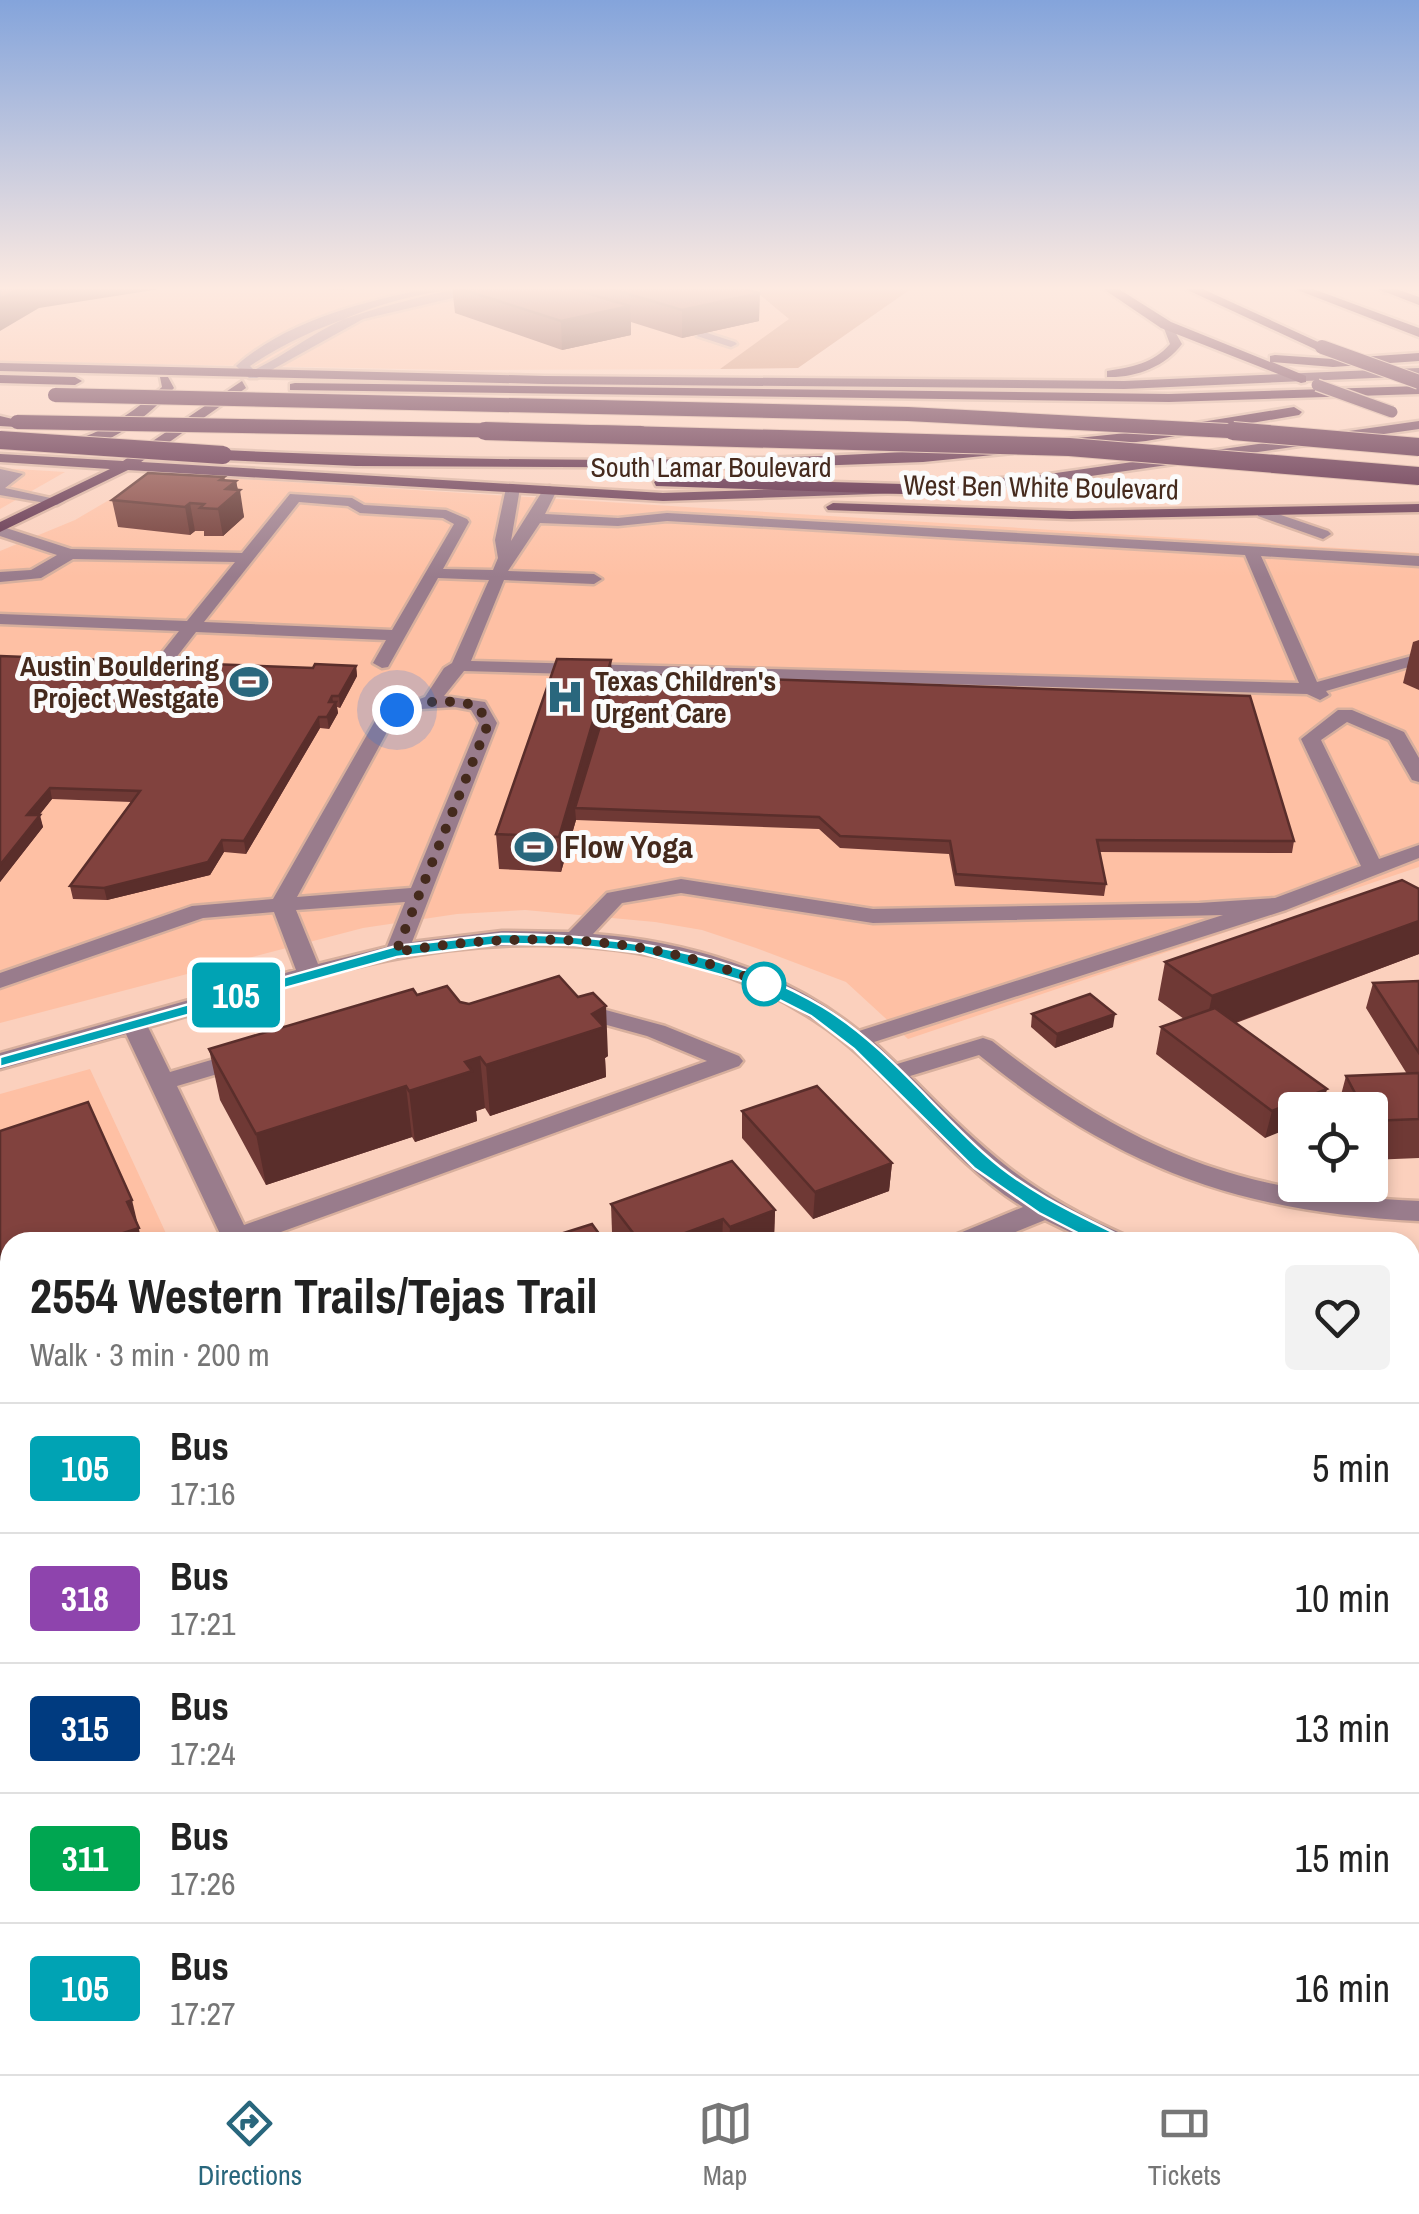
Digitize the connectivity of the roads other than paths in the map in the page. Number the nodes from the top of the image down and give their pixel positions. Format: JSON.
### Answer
{"nodes":[{"id":1,"x":141,"y":383,"type":"edge"},
{"id":2,"x":165,"y":383,"type":"edge"},
{"id":3,"x":244,"y":383,"type":"edge"},
{"id":4,"x":934,"y":383,"type":"edge"},
{"id":5,"x":1049,"y":383,"type":"edge"},
{"id":6,"x":1103,"y":383,"type":"edge"},
{"id":7,"x":1311,"y":383,"type":"edge"},
{"id":8,"x":1040,"y":384,"type":"junction"},
{"id":9,"x":1419,"y":390,"type":"edge"},
{"id":10,"x":0,"y":393,"type":"edge"},
{"id":11,"x":1419,"y":400,"type":"edge"},
{"id":12,"x":8,"y":421,"type":"edge"},
{"id":13,"x":1419,"y":423,"type":"edge"},
{"id":14,"x":0,"y":440,"type":"edge"},
{"id":15,"x":1419,"y":446,"type":"edge"},
{"id":16,"x":0,"y":455,"type":"edge"},
{"id":17,"x":336,"y":460,"type":"junction"},
{"id":18,"x":124,"y":466,"type":"junction"},
{"id":19,"x":0,"y":473,"type":"edge"},
{"id":20,"x":1419,"y":476,"type":"edge"},
{"id":21,"x":513,"y":488,"type":"junction"},
{"id":22,"x":903,"y":489,"type":"junction"},
{"id":23,"x":550,"y":490,"type":"junction"},
{"id":24,"x":2,"y":492,"type":"edge"},
{"id":25,"x":663,"y":496,"type":"junction"},
{"id":26,"x":57,"y":501,"type":"junction"},
{"id":27,"x":1419,"y":508,"type":"edge"},
{"id":28,"x":1335,"y":511,"type":"junction"},
{"id":29,"x":1262,"y":512,"type":"junction"},
{"id":30,"x":536,"y":518,"type":"junction"},
{"id":31,"x":0,"y":529,"type":"edge"},
{"id":32,"x":1323,"y":534,"type":"junction"},
{"id":33,"x":1252,"y":552,"type":"junction"},
{"id":34,"x":70,"y":554,"type":"junction"},
{"id":35,"x":1328,"y":555,"type":"junction"},
{"id":36,"x":245,"y":558,"type":"junction"},
{"id":37,"x":506,"y":558,"type":"junction"},
{"id":38,"x":1419,"y":562,"type":"edge"},
{"id":39,"x":433,"y":573,"type":"junction"},
{"id":40,"x":36,"y":575,"type":"junction"},
{"id":41,"x":498,"y":576,"type":"junction"},
{"id":42,"x":0,"y":578,"type":"edge"},
{"id":43,"x":594,"y":579,"type":"dead end"},
{"id":44,"x":0,"y":609,"type":"edge"},
{"id":45,"x":0,"y":619,"type":"edge"},
{"id":46,"x":188,"y":628,"type":"junction"},
{"id":47,"x":397,"y":635,"type":"junction"},
{"id":48,"x":169,"y":655,"type":"dead end"},
{"id":49,"x":1419,"y":659,"type":"edge"},
{"id":50,"x":382,"y":663,"type":"dead end"},
{"id":51,"x":460,"y":666,"type":"junction"},
{"id":52,"x":496,"y":667,"type":"junction"},
{"id":53,"x":1311,"y":689,"type":"junction"},
{"id":54,"x":431,"y":702,"type":"junction"},
{"id":55,"x":478,"y":706,"type":"junction"},
{"id":56,"x":1345,"y":714,"type":"junction"},
{"id":57,"x":1397,"y":736,"type":"junction"},
{"id":58,"x":1419,"y":747,"type":"edge"},
{"id":59,"x":1419,"y":776,"type":"edge"},
{"id":60,"x":1419,"y":851,"type":"edge"},
{"id":61,"x":1373,"y":869,"type":"junction"},
{"id":62,"x":419,"y":894,"type":"junction"},
{"id":63,"x":282,"y":903,"type":"junction"},
{"id":64,"x":1278,"y":905,"type":"junction"},
{"id":65,"x":574,"y":940,"type":"junction"},
{"id":66,"x":396,"y":952,"type":"junction"},
{"id":67,"x":310,"y":974,"type":"junction"},
{"id":68,"x":0,"y":981,"type":"edge"},
{"id":69,"x":551,"y":1007,"type":"edge"},
{"id":70,"x":134,"y":1024,"type":"junction"},
{"id":71,"x":856,"y":1040,"type":"junction"},
{"id":72,"x":270,"y":1051,"type":"edge"},
{"id":73,"x":0,"y":1061,"type":"edge"},
{"id":74,"x":891,"y":1074,"type":"junction"},
{"id":75,"x":162,"y":1082,"type":"junction"},
{"id":76,"x":1047,"y":1208,"type":"junction"},
{"id":77,"x":1419,"y":1211,"type":"edge"},
{"id":78,"x":233,"y":1232,"type":"edge"},
{"id":79,"x":253,"y":1232,"type":"edge"},
{"id":80,"x":989,"y":1232,"type":"edge"},
{"id":81,"x":1095,"y":1232,"type":"edge"}],
"edges":[{"from":1,"to":9,"type":"highway"},
{"from":2,"to":16,"type":"main road"},
{"from":3,"to":18,"type":"main road"},
{"from":4,"to":8,"type":"main road"},
{"from":5,"to":8,"type":"main road"},
{"from":6,"to":8,"type":"main road"},
{"from":7,"to":13,"type":"main road","bridge":true},
{"from":10,"to":15,"type":"highway","bridge":true},
{"from":11,"to":17,"type":"highway"},
{"from":12,"to":20,"type":"highway","bridge":true},
{"from":13,"to":22,"type":"main road","name":"South Lamar Boulevard"},
{"from":14,"to":17,"type":"highway","bridge":true},
{"from":16,"to":18,"type":"main road","name":"South Lamar Boulevard"},
{"from":17,"to":22,"type":"highway"},
{"from":18,"to":21,"type":"main road","name":"South Lamar Boulevard"},
{"from":18,"to":26,"type":"main road"},
{"from":19,"to":24,"type":"street"},
{"from":21,"to":23,"type":"main road","name":"South Lamar Boulevard"},
{"from":21,"to":37,"type":"street"},
{"from":22,"to":25,"type":"main road","name":"South Lamar Boulevard"},
{"from":23,"to":25,"type":"main road","name":"South Lamar Boulevard"},
{"from":23,"to":30,"type":"street"},
{"from":24,"to":26,"type":"street"},
{"from":25,"to":29,"type":"main road","name":"West Ben White Boulevard"},
{"from":26,"to":31,"type":"main road"},
{"from":27,"to":28,"type":"main road","name":"West Ben White Boulevard"},
{"from":28,"to":29,"type":"main road","name":"West Ben White Boulevard"},
{"from":28,"to":32,"type":"street"},
{"from":29,"to":32,"type":"street"},
{"from":30,"to":33,"type":"street"},
{"from":30,"to":37,"type":"street"},
{"from":31,"to":34,"type":"street"},
{"from":32,"to":35,"type":"street"},
{"from":33,"to":35,"type":"street"},
{"from":33,"to":53,"type":"street"},
{"from":34,"to":36,"type":"street"},
{"from":34,"to":40,"type":"street"},
{"from":35,"to":38,"type":"street"},
{"from":36,"to":39,"type":"street"},
{"from":36,"to":46,"type":"street"},
{"from":37,"to":41,"type":"street"},
{"from":39,"to":41,"type":"street"},
{"from":39,"to":47,"type":"street"},
{"from":40,"to":42,"type":"street"},
{"from":40,"to":44,"type":"street"},
{"from":41,"to":43,"type":"street"},
{"from":41,"to":51,"type":"street"},
{"from":45,"to":46,"type":"street"},
{"from":46,"to":47,"type":"street"},
{"from":46,"to":48,"type":"street"},
{"from":47,"to":50,"type":"street"},
{"from":49,"to":53,"type":"street"},
{"from":51,"to":52,"type":"street"},
{"from":51,"to":54,"type":"street"},
{"from":52,"to":53,"type":"street"},
{"from":52,"to":55,"type":"street"},
{"from":53,"to":56,"type":"street"},
{"from":54,"to":55,"type":"street"},
{"from":54,"to":63,"type":"street"},
{"from":55,"to":62,"type":"street"},
{"from":56,"to":57,"type":"street"},
{"from":56,"to":61,"type":"street"},
{"from":57,"to":58,"type":"street"},
{"from":57,"to":59,"type":"street"},
{"from":60,"to":61,"type":"street"},
{"from":61,"to":64,"type":"street"},
{"from":62,"to":63,"type":"street"},
{"from":62,"to":66,"type":"street"},
{"from":63,"to":67,"type":"street"},
{"from":63,"to":68,"type":"street"},
{"from":64,"to":65,"type":"street"},
{"from":64,"to":71,"type":"street"},
{"from":65,"to":66,"type":"street"},
{"from":65,"to":71,"type":"street"},
{"from":66,"to":67,"type":"street"},
{"from":67,"to":70,"type":"street"},
{"from":69,"to":79,"type":"street"},
{"from":70,"to":73,"type":"street"},
{"from":70,"to":75,"type":"street"},
{"from":71,"to":74,"type":"street"},
{"from":72,"to":75,"type":"street"},
{"from":74,"to":76,"type":"street"},
{"from":74,"to":77,"type":"street"},
{"from":75,"to":78,"type":"street"},
{"from":76,"to":80,"type":"street"},
{"from":76,"to":81,"type":"street"}]}
